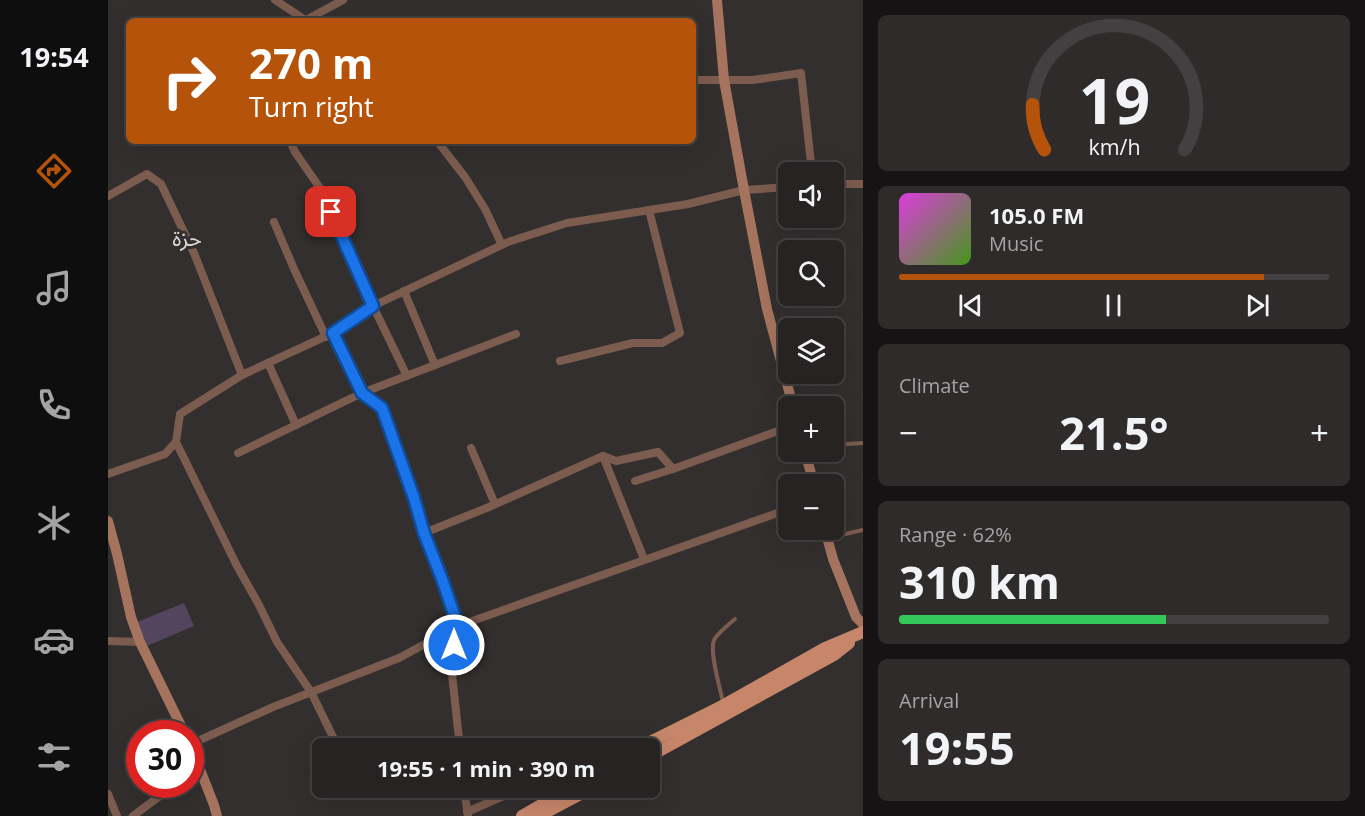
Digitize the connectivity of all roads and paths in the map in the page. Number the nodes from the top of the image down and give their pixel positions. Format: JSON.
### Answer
{"nodes":[{"id":1,"x":275,"y":0,"type":"edge"},
{"id":2,"x":343,"y":0,"type":"edge"},
{"id":3,"x":717,"y":0,"type":"edge"},
{"id":4,"x":301,"y":18,"type":"edge"},
{"id":5,"x":310,"y":18,"type":"edge"},
{"id":6,"x":696,"y":80,"type":"edge"},
{"id":7,"x":724,"y":80,"type":"junction"},
{"id":8,"x":291,"y":144,"type":"edge"},
{"id":9,"x":440,"y":144,"type":"edge"},
{"id":10,"x":811,"y":162,"type":"edge"},
{"id":11,"x":844,"y":184,"type":"edge"},
{"id":12,"x":862,"y":184,"type":"edge"},
{"id":13,"x":778,"y":188,"type":"edge"},
{"id":14,"x":744,"y":190,"type":"junction"},
{"id":15,"x":108,"y":196,"type":"edge"},
{"id":16,"x":649,"y":210,"type":"junction"},
{"id":17,"x":274,"y":222,"type":"dead end"},
{"id":18,"x":502,"y":245,"type":"junction"},
{"id":19,"x":404,"y":291,"type":"junction"},
{"id":20,"x":373,"y":306,"type":"junction"},
{"id":21,"x":516,"y":334,"type":"dead end"},
{"id":22,"x":329,"y":335,"type":"junction"},
{"id":23,"x":560,"y":361,"type":"dead end"},
{"id":24,"x":268,"y":363,"type":"junction"},
{"id":25,"x":435,"y":365,"type":"junction"},
{"id":26,"x":242,"y":375,"type":"junction"},
{"id":27,"x":407,"y":375,"type":"junction"},
{"id":28,"x":362,"y":393,"type":"junction"},
{"id":29,"x":790,"y":396,"type":"edge"},
{"id":30,"x":296,"y":425,"type":"junction"},
{"id":31,"x":778,"y":431,"type":"edge"},
{"id":32,"x":176,"y":442,"type":"junction"},
{"id":33,"x":862,"y":444,"type":"edge"},
{"id":34,"x":844,"y":445,"type":"edge"},
{"id":35,"x":471,"y":448,"type":"dead end"},
{"id":36,"x":238,"y":453,"type":"dead end"},
{"id":37,"x":603,"y":456,"type":"junction"},
{"id":38,"x":673,"y":469,"type":"junction"},
{"id":39,"x":108,"y":474,"type":"edge"},
{"id":40,"x":635,"y":481,"type":"dead end"},
{"id":41,"x":495,"y":504,"type":"junction"},
{"id":42,"x":778,"y":513,"type":"edge"},
{"id":43,"x":108,"y":521,"type":"edge"},
{"id":44,"x":862,"y":530,"type":"edge"},
{"id":45,"x":844,"y":532,"type":"edge"},
{"id":46,"x":424,"y":533,"type":"junction"},
{"id":47,"x":828,"y":540,"type":"edge"},
{"id":48,"x":644,"y":559,"type":"junction"},
{"id":49,"x":735,"y":619,"type":"dead end"},
{"id":50,"x":862,"y":624,"type":"edge"},
{"id":51,"x":458,"y":626,"type":"junction"},
{"id":52,"x":862,"y":633,"type":"edge"},
{"id":53,"x":108,"y":642,"type":"edge"},
{"id":54,"x":140,"y":642,"type":"junction"},
{"id":55,"x":311,"y":692,"type":"junction"},
{"id":56,"x":724,"y":705,"type":"junction"},
{"id":57,"x":178,"y":720,"type":"edge"},
{"id":58,"x":204,"y":738,"type":"edge"},
{"id":59,"x":334,"y":738,"type":"edge"},
{"id":60,"x":459,"y":738,"type":"edge"},
{"id":61,"x":658,"y":738,"type":"edge"},
{"id":62,"x":660,"y":751,"type":"edge"},
{"id":63,"x":204,"y":777,"type":"edge"},
{"id":64,"x":108,"y":794,"type":"edge"},
{"id":65,"x":157,"y":798,"type":"edge"},
{"id":66,"x":465,"y":798,"type":"edge"},
{"id":67,"x":501,"y":798,"type":"edge"},
{"id":68,"x":554,"y":798,"type":"edge"},
{"id":69,"x":573,"y":798,"type":"edge"},
{"id":70,"x":214,"y":804,"type":"junction"},
{"id":71,"x":467,"y":814,"type":"edge"},
{"id":72,"x":117,"y":816,"type":"edge"},
{"id":73,"x":133,"y":816,"type":"edge"},
{"id":74,"x":217,"y":816,"type":"edge"},
{"id":75,"x":224,"y":816,"type":"edge"},
{"id":76,"x":522,"y":816,"type":"edge"},
{"id":77,"x":539,"y":816,"type":"edge"}],
"edges":[{"from":1,"to":4,"type":"street"},
{"from":2,"to":5,"type":"street"},
{"from":3,"to":7,"type":"street"},
{"from":6,"to":7,"type":"street"},
{"from":7,"to":10,"type":"street"},
{"from":7,"to":14,"type":"street"},
{"from":8,"to":20,"type":"street"},
{"from":9,"to":18,"type":"street"},
{"from":11,"to":12,"type":"street"},
{"from":13,"to":14,"type":"street"},
{"from":14,"to":16,"type":"street"},
{"from":14,"to":29,"type":"street"},
{"from":15,"to":26,"type":"street"},
{"from":16,"to":18,"type":"street"},
{"from":16,"to":23,"type":"street"},
{"from":17,"to":22,"type":"street"},
{"from":18,"to":19,"type":"street"},
{"from":19,"to":20,"type":"street"},
{"from":19,"to":25,"type":"street"},
{"from":20,"to":22,"type":"street"},
{"from":20,"to":27,"type":"street"},
{"from":21,"to":25,"type":"street"},
{"from":22,"to":24,"type":"street"},
{"from":22,"to":28,"type":"street"},
{"from":24,"to":26,"type":"street"},
{"from":24,"to":30,"type":"street"},
{"from":25,"to":27,"type":"street"},
{"from":26,"to":32,"type":"street"},
{"from":27,"to":28,"type":"street"},
{"from":28,"to":30,"type":"street"},
{"from":28,"to":46,"type":"street"},
{"from":30,"to":36,"type":"street"},
{"from":31,"to":38,"type":"street"},
{"from":32,"to":39,"type":"street"},
{"from":32,"to":55,"type":"street"},
{"from":33,"to":34,"type":"lane"},
{"from":35,"to":41,"type":"street"},
{"from":37,"to":38,"type":"street"},
{"from":37,"to":41,"type":"street"},
{"from":37,"to":48,"type":"street"},
{"from":38,"to":40,"type":"street"},
{"from":41,"to":46,"type":"street"},
{"from":42,"to":48,"type":"street"},
{"from":43,"to":54,"type":"street"},
{"from":44,"to":45,"type":"lane"},
{"from":46,"to":51,"type":"street"},
{"from":47,"to":50,"type":"street"},
{"from":48,"to":51,"type":"street"},
{"from":49,"to":56,"type":"lane"},
{"from":51,"to":55,"type":"street"},
{"from":51,"to":60,"type":"street"},
{"from":52,"to":56,"type":"main road"},
{"from":52,"to":62,"type":"main road"},
{"from":53,"to":54,"type":"street"},
{"from":54,"to":57,"type":"street"},
{"from":55,"to":58,"type":"street"},
{"from":55,"to":59,"type":"street"},
{"from":56,"to":61,"type":"main road"},
{"from":63,"to":70,"type":"street"},
{"from":64,"to":72,"type":"street"},
{"from":65,"to":73,"type":"street"},
{"from":66,"to":71,"type":"street"},
{"from":67,"to":71,"type":"street"},
{"from":68,"to":76,"type":"main road"},
{"from":69,"to":77,"type":"main road"},
{"from":70,"to":74,"type":"street"},
{"from":70,"to":75,"type":"street"}]}
